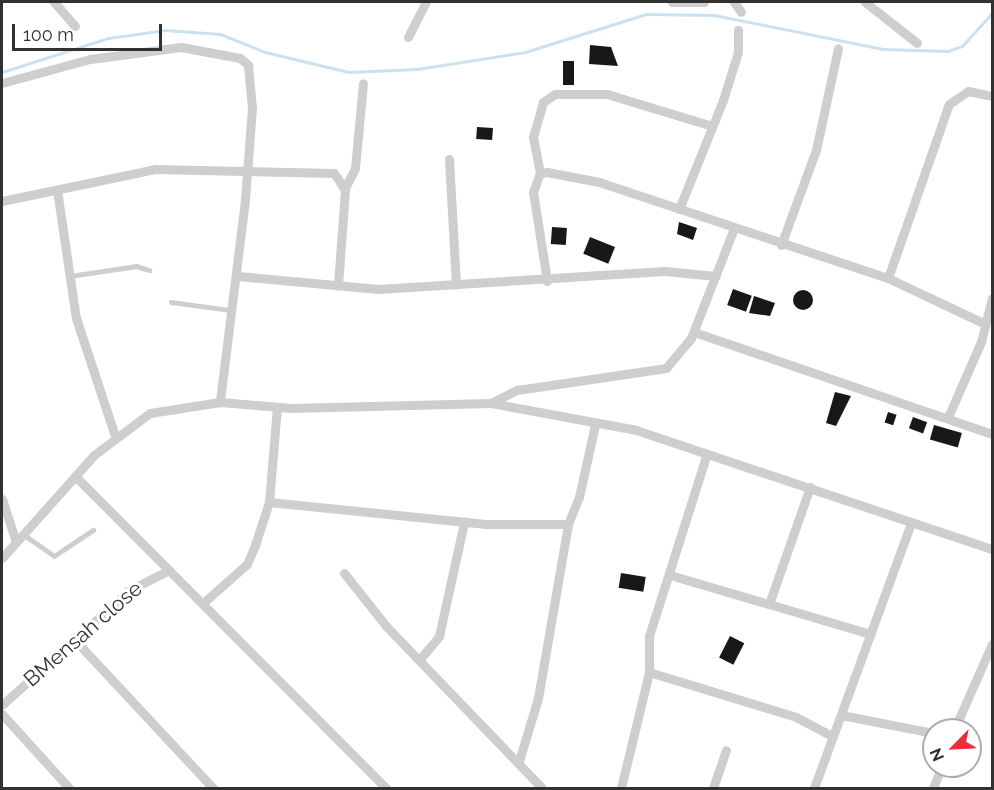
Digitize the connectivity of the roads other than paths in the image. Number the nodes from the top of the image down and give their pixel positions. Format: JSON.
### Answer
{"nodes":[{"id":1,"x":54,"y":2,"type":"edge"},
{"id":2,"x":426,"y":2,"type":"edge"},
{"id":3,"x":672,"y":2,"type":"edge"},
{"id":4,"x":704,"y":2,"type":"edge"},
{"id":5,"x":734,"y":2,"type":"edge"},
{"id":6,"x":865,"y":2,"type":"edge"},
{"id":7,"x":741,"y":12,"type":"dead end"},
{"id":8,"x":75,"y":26,"type":"dead end"},
{"id":9,"x":738,"y":30,"type":"dead end"},
{"id":10,"x":408,"y":37,"type":"dead end"},
{"id":11,"x":917,"y":43,"type":"dead end"},
{"id":12,"x":838,"y":48,"type":"dead end"},
{"id":13,"x":2,"y":83,"type":"edge"},
{"id":14,"x":363,"y":83,"type":"dead end"},
{"id":15,"x":993,"y":96,"type":"edge"},
{"id":16,"x":712,"y":126,"type":"junction"},
{"id":17,"x":449,"y":159,"type":"dead end"},
{"id":18,"x":247,"y":170,"type":"junction"},
{"id":19,"x":540,"y":173,"type":"junction"},
{"id":20,"x":345,"y":188,"type":"junction"},
{"id":21,"x":57,"y":190,"type":"junction"},
{"id":22,"x":2,"y":201,"type":"edge"},
{"id":23,"x":679,"y":209,"type":"junction"},
{"id":24,"x":734,"y":228,"type":"junction"},
{"id":25,"x":781,"y":245,"type":"junction"},
{"id":26,"x":149,"y":270,"type":"dead end"},
{"id":27,"x":68,"y":276,"type":"junction"},
{"id":28,"x":238,"y":276,"type":"junction"},
{"id":29,"x":716,"y":276,"type":"junction"},
{"id":30,"x":888,"y":278,"type":"junction"},
{"id":31,"x":547,"y":281,"type":"junction"},
{"id":32,"x":456,"y":285,"type":"junction"},
{"id":33,"x":338,"y":286,"type":"junction"},
{"id":34,"x":993,"y":298,"type":"edge"},
{"id":35,"x":171,"y":302,"type":"dead end"},
{"id":36,"x":233,"y":310,"type":"junction"},
{"id":37,"x":983,"y":323,"type":"junction"},
{"id":38,"x":694,"y":332,"type":"junction"},
{"id":39,"x":220,"y":402,"type":"junction"},
{"id":40,"x":491,"y":403,"type":"junction"},
{"id":41,"x":277,"y":407,"type":"junction"},
{"id":42,"x":948,"y":417,"type":"junction"},
{"id":43,"x":595,"y":425,"type":"junction"},
{"id":44,"x":993,"y":434,"type":"edge"},
{"id":45,"x":115,"y":436,"type":"junction"},
{"id":46,"x":706,"y":456,"type":"junction"},
{"id":47,"x":75,"y":476,"type":"junction"},
{"id":48,"x":810,"y":487,"type":"junction"},
{"id":49,"x":2,"y":499,"type":"edge"},
{"id":50,"x":269,"y":502,"type":"junction"},
{"id":51,"x":464,"y":522,"type":"junction"},
{"id":52,"x":911,"y":523,"type":"junction"},
{"id":53,"x":568,"y":524,"type":"junction"},
{"id":54,"x":93,"y":530,"type":"dead end"},
{"id":55,"x":20,"y":538,"type":"junction"},
{"id":56,"x":993,"y":549,"type":"edge"},
{"id":57,"x":2,"y":558,"type":"edge"},
{"id":58,"x":169,"y":570,"type":"junction"},
{"id":59,"x":344,"y":573,"type":"dead end"},
{"id":60,"x":670,"y":575,"type":"junction"},
{"id":61,"x":203,"y":603,"type":"junction"},
{"id":62,"x":769,"y":604,"type":"junction"},
{"id":63,"x":870,"y":634,"type":"junction"},
{"id":64,"x":73,"y":638,"type":"junction"},
{"id":65,"x":993,"y":644,"type":"edge"},
{"id":66,"x":420,"y":659,"type":"junction"},
{"id":67,"x":649,"y":672,"type":"junction"},
{"id":68,"x":2,"y":705,"type":"edge"},
{"id":69,"x":2,"y":714,"type":"edge"},
{"id":70,"x":841,"y":715,"type":"junction"},
{"id":71,"x":959,"y":718,"type":"edge"},
{"id":72,"x":922,"y":731,"type":"edge"},
{"id":73,"x":830,"y":735,"type":"junction"},
{"id":74,"x":726,"y":750,"type":"dead end"},
{"id":75,"x":519,"y":761,"type":"junction"},
{"id":76,"x":69,"y":789,"type":"edge"},
{"id":77,"x":213,"y":789,"type":"edge"},
{"id":78,"x":386,"y":789,"type":"edge"},
{"id":79,"x":542,"y":789,"type":"edge"},
{"id":80,"x":621,"y":789,"type":"edge"},
{"id":81,"x":713,"y":789,"type":"edge"},
{"id":82,"x":814,"y":789,"type":"edge"}],
"edges":[{"from":1,"to":8,"type":"street"},
{"from":2,"to":10,"type":"street"},
{"from":3,"to":4,"type":"street"},
{"from":5,"to":7,"type":"street"},
{"from":6,"to":11,"type":"street"},
{"from":9,"to":16,"type":"street"},
{"from":12,"to":25,"type":"street"},
{"from":13,"to":18,"type":"street"},
{"from":14,"to":20,"type":"street"},
{"from":15,"to":30,"type":"street"},
{"from":16,"to":19,"type":"street"},
{"from":16,"to":23,"type":"street"},
{"from":17,"to":32,"type":"street"},
{"from":18,"to":20,"type":"street"},
{"from":18,"to":21,"type":"street"},
{"from":18,"to":28,"type":"street"},
{"from":19,"to":23,"type":"street"},
{"from":19,"to":31,"type":"street"},
{"from":20,"to":33,"type":"street"},
{"from":21,"to":22,"type":"street"},
{"from":21,"to":27,"type":"street"},
{"from":23,"to":24,"type":"street"},
{"from":24,"to":25,"type":"street"},
{"from":24,"to":29,"type":"street"},
{"from":25,"to":30,"type":"street"},
{"from":26,"to":27,"type":"lane"},
{"from":27,"to":45,"type":"street"},
{"from":28,"to":33,"type":"street"},
{"from":28,"to":36,"type":"street"},
{"from":29,"to":31,"type":"street"},
{"from":29,"to":38,"type":"street"},
{"from":30,"to":37,"type":"street"},
{"from":31,"to":32,"type":"street"},
{"from":32,"to":33,"type":"street"},
{"from":34,"to":37,"type":"street"},
{"from":35,"to":36,"type":"lane"},
{"from":36,"to":39,"type":"street"},
{"from":37,"to":42,"type":"street"},
{"from":38,"to":40,"type":"street"},
{"from":38,"to":42,"type":"street"},
{"from":39,"to":41,"type":"street"},
{"from":39,"to":45,"type":"street"},
{"from":40,"to":41,"type":"street"},
{"from":40,"to":43,"type":"street"},
{"from":41,"to":50,"type":"street"},
{"from":42,"to":44,"type":"street"},
{"from":43,"to":46,"type":"street"},
{"from":43,"to":53,"type":"street"},
{"from":45,"to":47,"type":"street"},
{"from":46,"to":48,"type":"street"},
{"from":46,"to":60,"type":"street"},
{"from":47,"to":55,"type":"street"},
{"from":47,"to":58,"type":"street"},
{"from":48,"to":52,"type":"street"},
{"from":48,"to":62,"type":"street"},
{"from":49,"to":55,"type":"street"},
{"from":50,"to":51,"type":"street"},
{"from":50,"to":61,"type":"street"},
{"from":51,"to":53,"type":"street"},
{"from":51,"to":66,"type":"street"},
{"from":52,"to":56,"type":"street"},
{"from":52,"to":63,"type":"street"},
{"from":53,"to":75,"type":"street"},
{"from":54,"to":55,"type":"lane"},
{"from":55,"to":57,"type":"street"},
{"from":58,"to":61,"type":"street"},
{"from":58,"to":64,"type":"street","name":"BMensah close"},
{"from":59,"to":66,"type":"street"},
{"from":60,"to":62,"type":"street"},
{"from":60,"to":67,"type":"street"},
{"from":61,"to":78,"type":"street"},
{"from":62,"to":63,"type":"street"},
{"from":63,"to":70,"type":"street"},
{"from":64,"to":68,"type":"street","name":"BMensah close"},
{"from":64,"to":77,"type":"street"},
{"from":65,"to":71,"type":"street"},
{"from":66,"to":75,"type":"street"},
{"from":67,"to":73,"type":"street"},
{"from":67,"to":80,"type":"street"},
{"from":69,"to":76,"type":"street"},
{"from":70,"to":72,"type":"street"},
{"from":70,"to":73,"type":"street"},
{"from":73,"to":82,"type":"street"},
{"from":74,"to":81,"type":"street"},
{"from":75,"to":79,"type":"street"}]}
